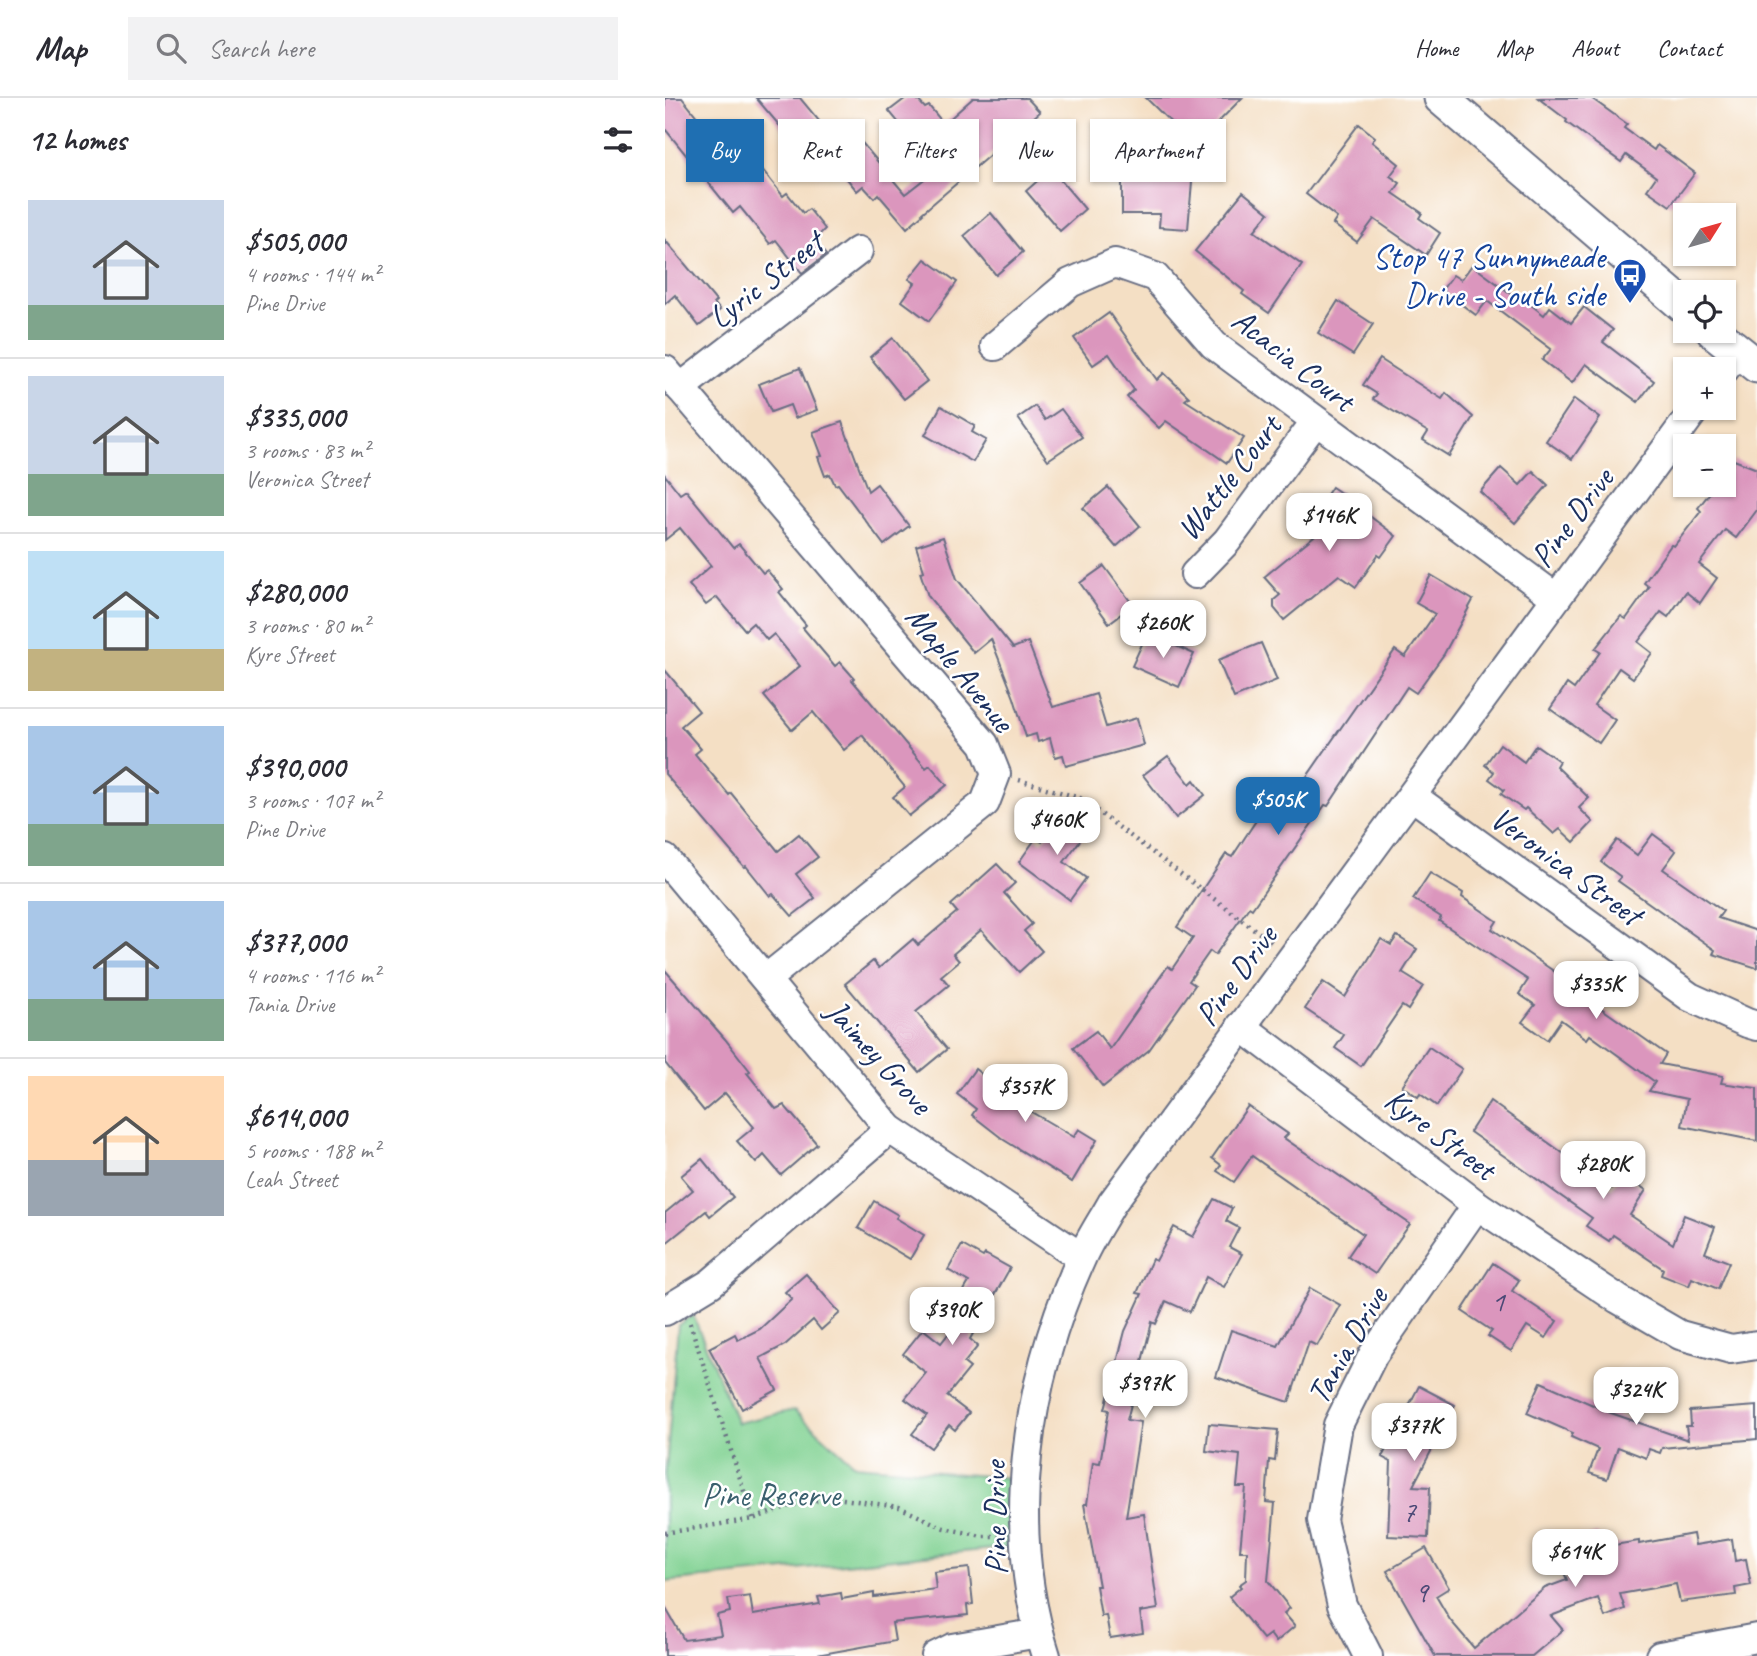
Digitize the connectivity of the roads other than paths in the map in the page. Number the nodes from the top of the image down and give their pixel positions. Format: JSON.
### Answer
{"nodes":[{"id":1,"x":1441,"y":98,"type":"edge"},
{"id":2,"x":858,"y":251,"type":"dead end"},
{"id":3,"x":1673,"y":297,"type":"edge"},
{"id":4,"x":995,"y":346,"type":"dead end"},
{"id":5,"x":673,"y":379,"type":"edge"},
{"id":6,"x":1687,"y":420,"type":"edge"},
{"id":7,"x":1315,"y":422,"type":"junction"},
{"id":8,"x":1195,"y":574,"type":"dead end"},
{"id":9,"x":1555,"y":597,"type":"junction"},
{"id":10,"x":1412,"y":796,"type":"junction"},
{"id":11,"x":665,"y":859,"type":"edge"},
{"id":12,"x":766,"y":979,"type":"junction"},
{"id":13,"x":1241,"y":1026,"type":"junction"},
{"id":14,"x":1757,"y":1026,"type":"edge"},
{"id":15,"x":890,"y":1129,"type":"junction"},
{"id":16,"x":1477,"y":1205,"type":"junction"},
{"id":17,"x":1081,"y":1257,"type":"junction"},
{"id":18,"x":674,"y":1306,"type":"edge"},
{"id":19,"x":1757,"y":1345,"type":"edge"},
{"id":20,"x":1757,"y":1638,"type":"edge"},
{"id":21,"x":1042,"y":1645,"type":"edge"},
{"id":22,"x":936,"y":1656,"type":"edge"},
{"id":23,"x":1368,"y":1656,"type":"edge"},
{"id":24,"x":1660,"y":1656,"type":"edge"}],
"edges":[{"from":1,"to":3,"type":"street"},
{"from":2,"to":5,"type":"street","name":"Lyric Street"},
{"from":4,"to":7,"type":"street","name":"Acacia Court"},
{"from":5,"to":12,"type":"street","name":"Maple Avenue"},
{"from":6,"to":9,"type":"street","name":"Pine Drive"},
{"from":7,"to":8,"type":"street","name":"Wattle Court"},
{"from":7,"to":9,"type":"street","name":"Acacia Court"},
{"from":9,"to":10,"type":"street","name":"Pine Drive"},
{"from":10,"to":13,"type":"street","name":"Pine Drive"},
{"from":10,"to":14,"type":"street","name":"Veronica Street"},
{"from":11,"to":12,"type":"street","name":"Jaimey Grove"},
{"from":12,"to":15,"type":"street","name":"Jaimey Grove"},
{"from":13,"to":16,"type":"street","name":"Kyre Street"},
{"from":13,"to":17,"type":"street","name":"Pine Drive"},
{"from":15,"to":17,"type":"street","name":"Jaimey Grove"},
{"from":15,"to":18,"type":"street"},
{"from":16,"to":19,"type":"street","name":"Kyre Street"},
{"from":16,"to":23,"type":"street","name":"Tania Drive"},
{"from":17,"to":21,"type":"street","name":"Pine Drive"},
{"from":20,"to":24,"type":"street"},
{"from":21,"to":22,"type":"street"}]}
